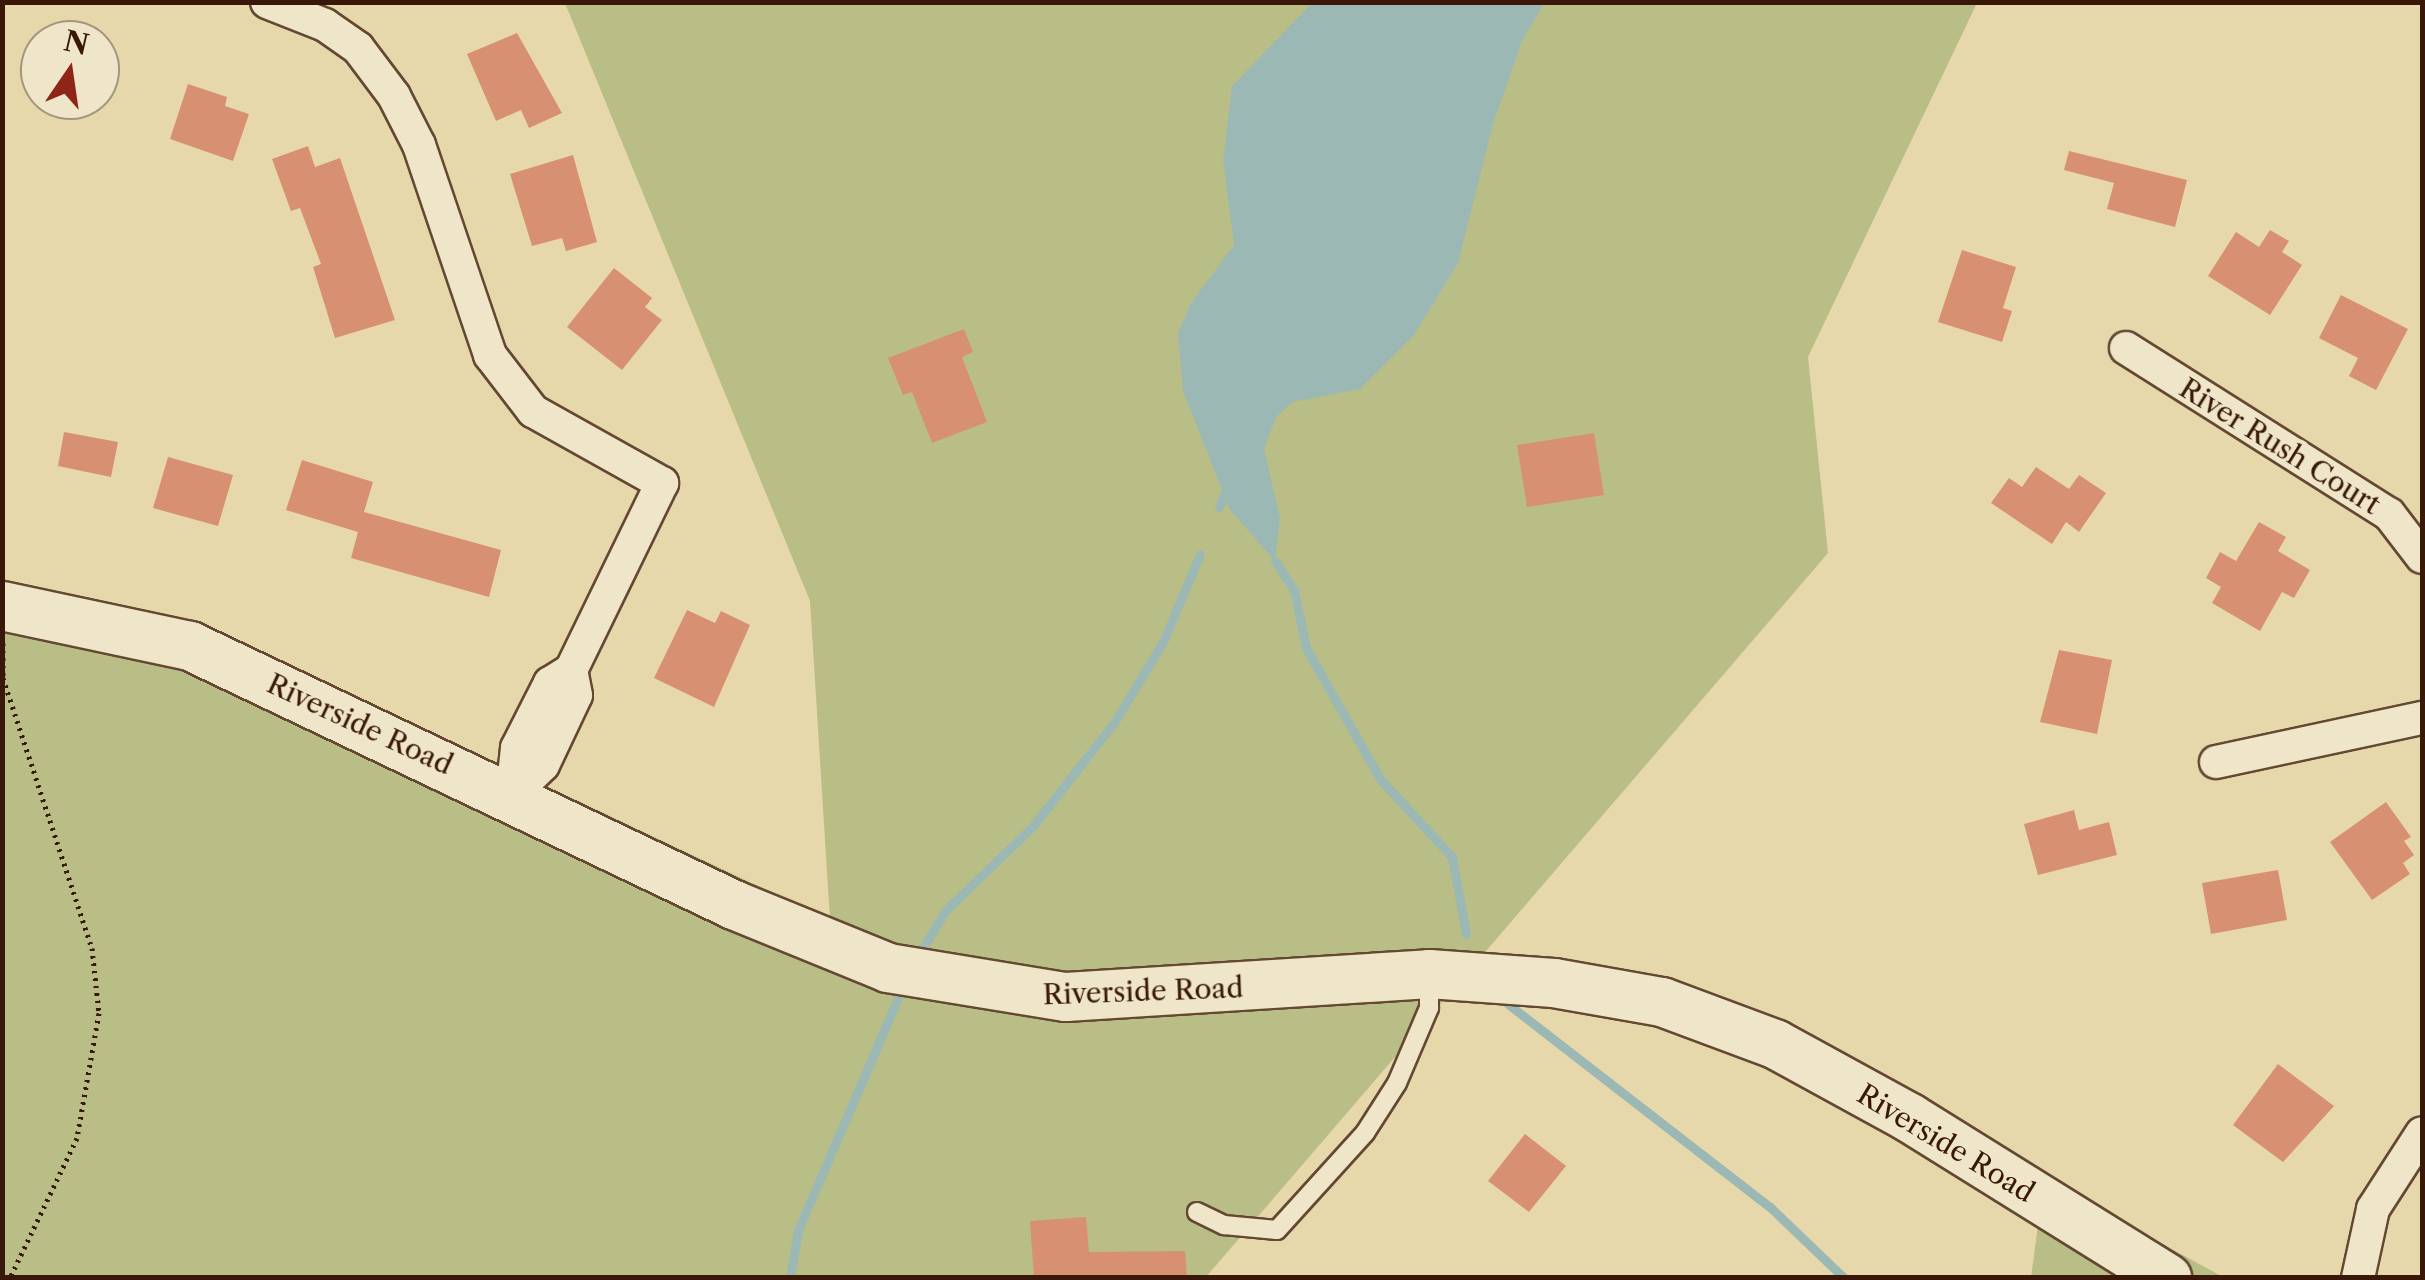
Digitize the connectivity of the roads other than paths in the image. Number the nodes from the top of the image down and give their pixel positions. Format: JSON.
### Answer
{"nodes":[{"id":1,"x":267,"y":2,"type":"edge"},
{"id":2,"x":2126,"y":348,"type":"dead end"},
{"id":3,"x":2422,"y":557,"type":"edge"},
{"id":4,"x":2,"y":606,"type":"edge"},
{"id":5,"x":2422,"y":718,"type":"edge"},
{"id":6,"x":2216,"y":762,"type":"dead end"},
{"id":7,"x":512,"y":795,"type":"junction"},
{"id":8,"x":1429,"y":974,"type":"junction"},
{"id":9,"x":2422,"y":1133,"type":"edge"},
{"id":10,"x":1197,"y":1212,"type":"dead end"},
{"id":11,"x":2166,"y":1278,"type":"edge"},
{"id":12,"x":2358,"y":1278,"type":"edge"}],
"edges":[{"from":1,"to":7,"type":"street"},
{"from":2,"to":3,"type":"street","name":"River Rush Court"},
{"from":4,"to":7,"type":"street","name":"Riverside Road"},
{"from":5,"to":6,"type":"street"},
{"from":7,"to":8,"type":"street","name":"Riverside Road"},
{"from":8,"to":10,"type":"lane"},
{"from":8,"to":11,"type":"street","name":"Riverside Road"},
{"from":9,"to":12,"type":"street"}]}
